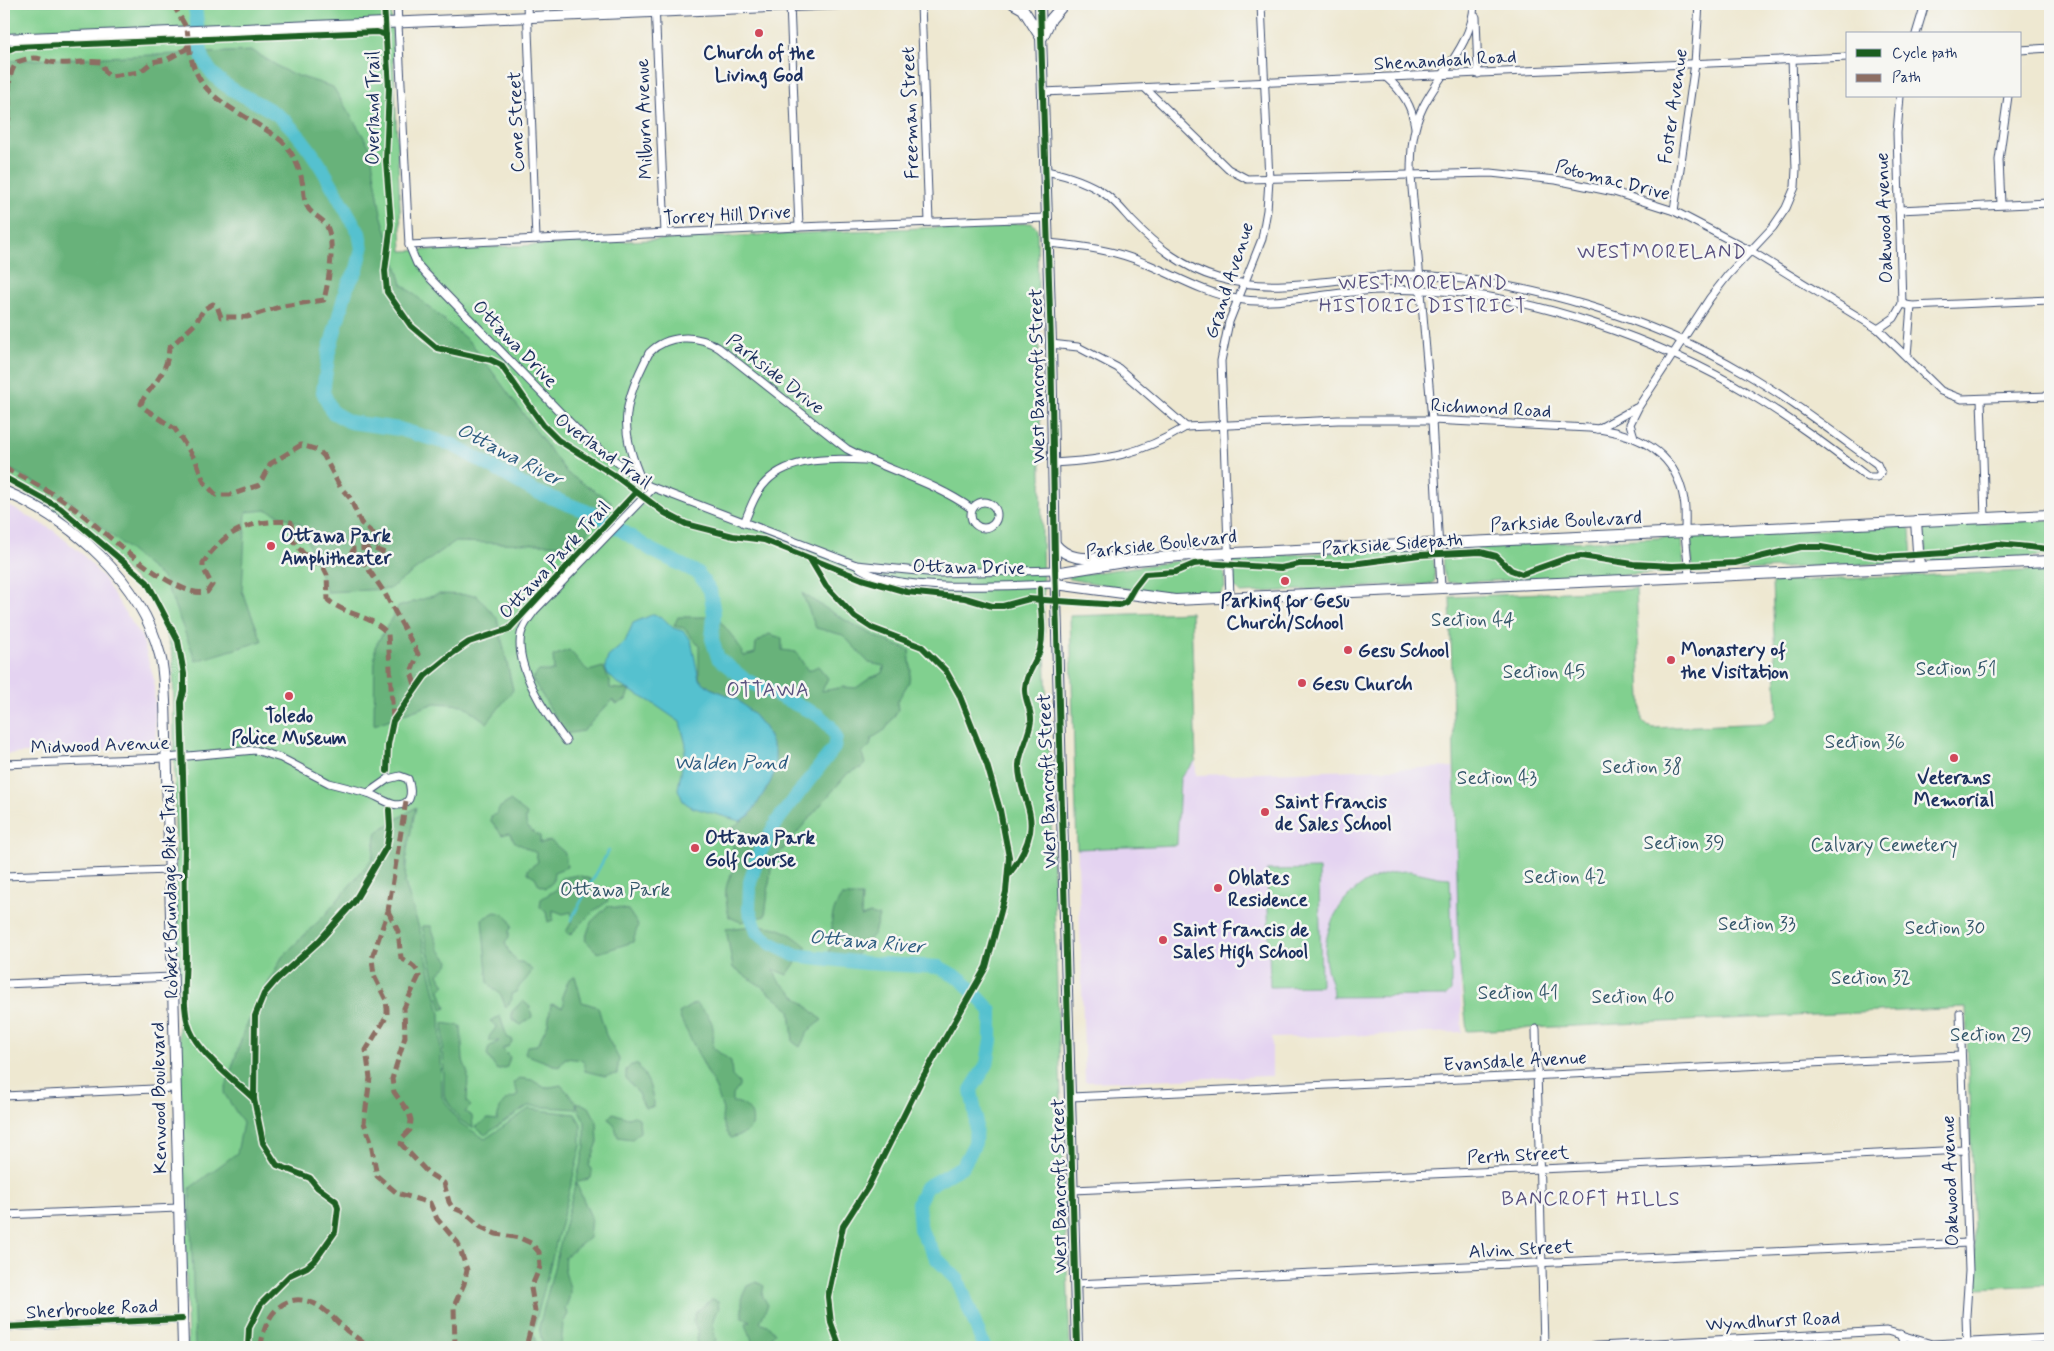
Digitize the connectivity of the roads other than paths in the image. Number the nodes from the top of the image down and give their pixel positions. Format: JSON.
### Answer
{"nodes":[{"id":1,"x":398,"y":4,"type":"edge"},
{"id":2,"x":527,"y":4,"type":"edge"},
{"id":3,"x":840,"y":4,"type":"edge"},
{"id":4,"x":921,"y":4,"type":"edge"},
{"id":5,"x":1014,"y":4,"type":"edge"},
{"id":6,"x":1040,"y":4,"type":"edge"},
{"id":7,"x":1064,"y":4,"type":"edge"},
{"id":8,"x":1261,"y":4,"type":"edge"},
{"id":9,"x":1475,"y":4,"type":"edge"},
{"id":10,"x":1699,"y":4,"type":"edge"},
{"id":11,"x":1925,"y":4,"type":"edge"},
{"id":12,"x":790,"y":5,"type":"edge"},
{"id":13,"x":655,"y":8,"type":"edge"},
{"id":14,"x":527,"y":17,"type":"junction"},
{"id":15,"x":398,"y":24,"type":"junction"},
{"id":16,"x":1917,"y":32,"type":"edge"},
{"id":17,"x":4,"y":39,"type":"edge"},
{"id":18,"x":1042,"y":40,"type":"junction"},
{"id":19,"x":2050,"y":48,"type":"edge"},
{"id":20,"x":2022,"y":50,"type":"edge"},
{"id":21,"x":1846,"y":57,"type":"edge"},
{"id":22,"x":1792,"y":59,"type":"junction"},
{"id":23,"x":1695,"y":63,"type":"junction"},
{"id":24,"x":1478,"y":74,"type":"junction"},
{"id":25,"x":1440,"y":76,"type":"junction"},
{"id":26,"x":1387,"y":78,"type":"junction"},
{"id":27,"x":1265,"y":82,"type":"junction"},
{"id":28,"x":1145,"y":88,"type":"junction"},
{"id":29,"x":1043,"y":92,"type":"junction"},
{"id":30,"x":1900,"y":98,"type":"edge"},
{"id":31,"x":2008,"y":98,"type":"edge"},
{"id":32,"x":1415,"y":128,"type":"junction"},
{"id":33,"x":1046,"y":171,"type":"junction"},
{"id":34,"x":1411,"y":176,"type":"junction"},
{"id":35,"x":1269,"y":180,"type":"junction"},
{"id":36,"x":2050,"y":203,"type":"edge"},
{"id":37,"x":2001,"y":204,"type":"junction"},
{"id":38,"x":1899,"y":210,"type":"junction"},
{"id":39,"x":1674,"y":211,"type":"junction"},
{"id":40,"x":1047,"y":218,"type":"junction"},
{"id":41,"x":929,"y":222,"type":"junction"},
{"id":42,"x":799,"y":226,"type":"junction"},
{"id":43,"x":664,"y":233,"type":"junction"},
{"id":44,"x":536,"y":239,"type":"junction"},
{"id":45,"x":1048,"y":243,"type":"junction"},
{"id":46,"x":409,"y":246,"type":"junction"},
{"id":47,"x":1749,"y":250,"type":"junction"},
{"id":48,"x":1419,"y":275,"type":"junction"},
{"id":49,"x":1244,"y":284,"type":"junction"},
{"id":50,"x":1420,"y":290,"type":"junction"},
{"id":51,"x":1237,"y":299,"type":"junction"},
{"id":52,"x":2050,"y":300,"type":"edge"},
{"id":53,"x":1902,"y":304,"type":"junction"},
{"id":54,"x":1911,"y":306,"type":"junction"},
{"id":55,"x":1878,"y":329,"type":"junction"},
{"id":56,"x":1681,"y":341,"type":"junction"},
{"id":57,"x":1051,"y":344,"type":"junction"},
{"id":58,"x":1672,"y":355,"type":"junction"},
{"id":59,"x":1907,"y":356,"type":"junction"},
{"id":60,"x":2050,"y":396,"type":"edge"},
{"id":61,"x":1981,"y":399,"type":"junction"},
{"id":62,"x":1639,"y":406,"type":"junction"},
{"id":63,"x":1432,"y":420,"type":"junction"},
{"id":64,"x":1222,"y":425,"type":"junction"},
{"id":65,"x":1186,"y":427,"type":"junction"},
{"id":66,"x":1598,"y":429,"type":"junction"},
{"id":67,"x":1635,"y":438,"type":"junction"},
{"id":68,"x":870,"y":460,"type":"junction"},
{"id":69,"x":1053,"y":463,"type":"junction"},
{"id":70,"x":642,"y":482,"type":"junction"},
{"id":71,"x":652,"y":488,"type":"junction"},
{"id":72,"x":4,"y":491,"type":"edge"},
{"id":73,"x":972,"y":509,"type":"dead end"},
{"id":74,"x":2050,"y":515,"type":"edge"},
{"id":75,"x":1984,"y":518,"type":"junction"},
{"id":76,"x":1916,"y":521,"type":"junction"},
{"id":77,"x":744,"y":523,"type":"junction"},
{"id":78,"x":1686,"y":532,"type":"junction"},
{"id":79,"x":1055,"y":544,"type":"junction"},
{"id":80,"x":1438,"y":544,"type":"junction"},
{"id":81,"x":1228,"y":553,"type":"junction"},
{"id":82,"x":1136,"y":560,"type":"junction"},
{"id":83,"x":2050,"y":561,"type":"edge"},
{"id":84,"x":856,"y":565,"type":"junction"},
{"id":85,"x":1919,"y":566,"type":"junction"},
{"id":86,"x":1055,"y":571,"type":"junction"},
{"id":87,"x":1689,"y":576,"type":"junction"},
{"id":88,"x":1056,"y":584,"type":"junction"},
{"id":89,"x":1441,"y":588,"type":"junction"},
{"id":90,"x":1230,"y":597,"type":"junction"},
{"id":91,"x":566,"y":741,"type":"dead end"},
{"id":92,"x":166,"y":758,"type":"junction"},
{"id":93,"x":4,"y":764,"type":"edge"},
{"id":94,"x":368,"y":793,"type":"junction"},
{"id":95,"x":169,"y":870,"type":"junction"},
{"id":96,"x":4,"y":876,"type":"edge"},
{"id":97,"x":172,"y":977,"type":"junction"},
{"id":98,"x":4,"y":984,"type":"edge"},
{"id":99,"x":1960,"y":1013,"type":"dead end"},
{"id":100,"x":1536,"y":1029,"type":"dead end"},
{"id":101,"x":1961,"y":1056,"type":"junction"},
{"id":102,"x":1538,"y":1075,"type":"junction"},
{"id":103,"x":175,"y":1088,"type":"junction"},
{"id":104,"x":4,"y":1096,"type":"edge"},
{"id":105,"x":1071,"y":1097,"type":"junction"},
{"id":106,"x":1965,"y":1150,"type":"junction"},
{"id":107,"x":1540,"y":1169,"type":"junction"},
{"id":108,"x":1073,"y":1190,"type":"junction"},
{"id":109,"x":178,"y":1208,"type":"junction"},
{"id":110,"x":4,"y":1215,"type":"edge"},
{"id":111,"x":1968,"y":1243,"type":"junction"},
{"id":112,"x":1542,"y":1263,"type":"junction"},
{"id":113,"x":1075,"y":1284,"type":"junction"},
{"id":114,"x":182,"y":1319,"type":"junction"},
{"id":115,"x":4,"y":1327,"type":"edge"},
{"id":116,"x":1900,"y":1333,"type":"junction"},
{"id":117,"x":2050,"y":1338,"type":"edge"},
{"id":118,"x":1932,"y":1344,"type":"junction"},
{"id":119,"x":1966,"y":1344,"type":"edge"},
{"id":120,"x":183,"y":1347,"type":"edge"},
{"id":121,"x":1077,"y":1347,"type":"edge"},
{"id":122,"x":1544,"y":1347,"type":"edge"},
{"id":123,"x":1581,"y":1347,"type":"edge"},
{"id":124,"x":1905,"y":1347,"type":"edge"},
{"id":125,"x":1919,"y":1347,"type":"edge"}],
"edges":[{"from":1,"to":15,"type":"street","name":"Ottawa Drive"},
{"from":2,"to":14,"type":"street","name":"Cone Street"},
{"from":3,"to":12,"type":"street"},
{"from":4,"to":41,"type":"street","name":"Freeman Street"},
{"from":5,"to":18,"type":"street"},
{"from":6,"to":18,"type":"street","name":"West Bancroft Street"},
{"from":7,"to":18,"type":"street"},
{"from":8,"to":27,"type":"street","name":"Grand Avenue"},
{"from":9,"to":24,"type":"street"},
{"from":9,"to":25,"type":"street"},
{"from":10,"to":23,"type":"street","name":"Foster Avenue"},
{"from":11,"to":16,"type":"street"},
{"from":12,"to":13,"type":"street"},
{"from":12,"to":42,"type":"street"},
{"from":13,"to":14,"type":"street"},
{"from":13,"to":43,"type":"street","name":"Milburn Avenue"},
{"from":14,"to":15,"type":"street"},
{"from":14,"to":44,"type":"street","name":"Cone Street"},
{"from":15,"to":17,"type":"street"},
{"from":15,"to":46,"type":"street","name":"Ottawa Drive"},
{"from":18,"to":29,"type":"street","name":"West Bancroft Street"},
{"from":19,"to":20,"type":"street"},
{"from":21,"to":22,"type":"street","name":"Shenandoah Road"},
{"from":22,"to":23,"type":"street","name":"Shenandoah Road"},
{"from":22,"to":47,"type":"street"},
{"from":23,"to":24,"type":"street","name":"Shenandoah Road"},
{"from":23,"to":39,"type":"street","name":"Foster Avenue"},
{"from":24,"to":25,"type":"street","name":"Shenandoah Road"},
{"from":25,"to":26,"type":"street","name":"Shenandoah Road"},
{"from":25,"to":32,"type":"street"},
{"from":26,"to":27,"type":"street","name":"Shenandoah Road"},
{"from":26,"to":32,"type":"street"},
{"from":27,"to":28,"type":"street","name":"Shenandoah Road"},
{"from":27,"to":35,"type":"street","name":"Grand Avenue"},
{"from":28,"to":29,"type":"street","name":"Shenandoah Road"},
{"from":28,"to":35,"type":"street","name":"Potomac Drive"},
{"from":29,"to":33,"type":"street","name":"West Bancroft Street"},
{"from":30,"to":38,"type":"street","name":"Oakwood Avenue"},
{"from":31,"to":37,"type":"street"},
{"from":32,"to":34,"type":"street"},
{"from":33,"to":40,"type":"street","name":"West Bancroft Street"},
{"from":33,"to":49,"type":"street"},
{"from":34,"to":35,"type":"street","name":"Potomac Drive"},
{"from":34,"to":39,"type":"street","name":"Potomac Drive"},
{"from":34,"to":48,"type":"street"},
{"from":35,"to":49,"type":"street","name":"Grand Avenue"},
{"from":36,"to":37,"type":"street"},
{"from":37,"to":38,"type":"street"},
{"from":38,"to":53,"type":"street","name":"Oakwood Avenue"},
{"from":39,"to":47,"type":"street","name":"Potomac Drive"},
{"from":40,"to":41,"type":"street","name":"Torrey Hill Drive"},
{"from":40,"to":45,"type":"street","name":"West Bancroft Street"},
{"from":41,"to":42,"type":"street","name":"Torrey Hill Drive"},
{"from":42,"to":43,"type":"street","name":"Torrey Hill Drive"},
{"from":43,"to":44,"type":"street","name":"Torrey Hill Drive"},
{"from":44,"to":46,"type":"street","name":"Torrey Hill Drive"},
{"from":45,"to":51,"type":"street"},
{"from":45,"to":57,"type":"street","name":"West Bancroft Street"},
{"from":46,"to":70,"type":"street","name":"Ottawa Drive"},
{"from":47,"to":55,"type":"street","name":"Potomac Drive"},
{"from":47,"to":56,"type":"street"},
{"from":48,"to":49,"type":"street"},
{"from":48,"to":50,"type":"street"},
{"from":48,"to":56,"type":"street"},
{"from":49,"to":51,"type":"street","name":"Grand Avenue"},
{"from":50,"to":51,"type":"street"},
{"from":50,"to":58,"type":"street"},
{"from":50,"to":63,"type":"street"},
{"from":51,"to":64,"type":"street","name":"Grand Avenue"},
{"from":52,"to":54,"type":"street"},
{"from":53,"to":54,"type":"street"},
{"from":53,"to":55,"type":"street","name":"Oakwood Avenue"},
{"from":54,"to":59,"type":"street","name":"Oakwood Avenue"},
{"from":55,"to":59,"type":"street","name":"Potomac Drive"},
{"from":56,"to":58,"type":"street"},
{"from":56,"to":58,"type":"street"},
{"from":57,"to":65,"type":"street"},
{"from":57,"to":69,"type":"street","name":"West Bancroft Street"},
{"from":58,"to":62,"type":"street"},
{"from":59,"to":61,"type":"street","name":"Potomac Drive"},
{"from":60,"to":61,"type":"street","name":"Potomac Drive"},
{"from":61,"to":75,"type":"street"},
{"from":62,"to":66,"type":"street"},
{"from":62,"to":67,"type":"street"},
{"from":63,"to":64,"type":"street","name":"Richmond Road"},
{"from":63,"to":66,"type":"street","name":"Richmond Road"},
{"from":63,"to":80,"type":"street"},
{"from":64,"to":65,"type":"street","name":"Richmond Road"},
{"from":64,"to":81,"type":"street","name":"Grand Avenue"},
{"from":65,"to":69,"type":"street","name":"Richmond Road"},
{"from":66,"to":67,"type":"street","name":"Richmond Road"},
{"from":67,"to":78,"type":"street","name":"Richmond Road"},
{"from":68,"to":70,"type":"street","name":"Parkside Drive"},
{"from":68,"to":73,"type":"street","name":"Parkside Drive"},
{"from":68,"to":77,"type":"street"},
{"from":69,"to":79,"type":"street","name":"West Bancroft Street"},
{"from":70,"to":71,"type":"street","name":"Ottawa Drive"},
{"from":71,"to":77,"type":"street","name":"Ottawa Drive"},
{"from":71,"to":91,"type":"street"},
{"from":72,"to":92,"type":"street","name":"Kenwood Boulevard"},
{"from":74,"to":75,"type":"street","name":"Parkside Boulevard"},
{"from":75,"to":76,"type":"street","name":"Parkside Boulevard"},
{"from":76,"to":78,"type":"street","name":"Parkside Boulevard"},
{"from":76,"to":85,"type":"street"},
{"from":77,"to":84,"type":"street","name":"Ottawa Drive"},
{"from":78,"to":80,"type":"street","name":"Parkside Boulevard"},
{"from":78,"to":87,"type":"street","name":"Richmond Road"},
{"from":79,"to":82,"type":"street"},
{"from":79,"to":86,"type":"street","name":"West Bancroft Street"},
{"from":80,"to":81,"type":"street","name":"Parkside Boulevard"},
{"from":80,"to":89,"type":"street"},
{"from":81,"to":82,"type":"street","name":"Parkside Boulevard"},
{"from":81,"to":90,"type":"street","name":"Grand Avenue"},
{"from":82,"to":86,"type":"street","name":"Parkside Boulevard"},
{"from":83,"to":85,"type":"street","name":"Parkside Boulevard"},
{"from":84,"to":86,"type":"street","name":"Ottawa Drive"},
{"from":84,"to":88,"type":"street","name":"Ottawa Drive"},
{"from":85,"to":87,"type":"street","name":"Parkside Boulevard"},
{"from":86,"to":88,"type":"street","name":"West Bancroft Street"},
{"from":87,"to":89,"type":"street","name":"Parkside Boulevard"},
{"from":88,"to":90,"type":"street","name":"Parkside Boulevard"},
{"from":88,"to":105,"type":"street","name":"West Bancroft Street"},
{"from":89,"to":90,"type":"street","name":"Parkside Boulevard"},
{"from":92,"to":93,"type":"street","name":"Midwood Avenue"},
{"from":92,"to":94,"type":"street","name":"Midwood Avenue"},
{"from":92,"to":95,"type":"street","name":"Kenwood Boulevard"},
{"from":94,"to":94,"type":"street","name":"Midwood Avenue"},
{"from":95,"to":96,"type":"street"},
{"from":95,"to":97,"type":"street","name":"Kenwood Boulevard"},
{"from":97,"to":98,"type":"street"},
{"from":97,"to":103,"type":"street","name":"Kenwood Boulevard"},
{"from":99,"to":101,"type":"street","name":"Oakwood Avenue"},
{"from":100,"to":102,"type":"street"},
{"from":101,"to":102,"type":"street","name":"Evansdale Avenue"},
{"from":101,"to":106,"type":"street","name":"Oakwood Avenue"},
{"from":102,"to":105,"type":"street","name":"Evansdale Avenue"},
{"from":102,"to":107,"type":"street"},
{"from":103,"to":104,"type":"street"},
{"from":103,"to":109,"type":"street","name":"Kenwood Boulevard"},
{"from":105,"to":108,"type":"street","name":"West Bancroft Street"},
{"from":106,"to":107,"type":"street","name":"Perth Street"},
{"from":106,"to":111,"type":"street","name":"Oakwood Avenue"},
{"from":107,"to":108,"type":"street","name":"Perth Street"},
{"from":107,"to":112,"type":"street"},
{"from":108,"to":113,"type":"street","name":"West Bancroft Street"},
{"from":109,"to":110,"type":"street"},
{"from":109,"to":114,"type":"street","name":"Kenwood Boulevard"},
{"from":111,"to":112,"type":"street","name":"Alvin Street"},
{"from":111,"to":119,"type":"street","name":"Oakwood Avenue"},
{"from":112,"to":113,"type":"street","name":"Alvin Street"},
{"from":112,"to":122,"type":"street"},
{"from":113,"to":121,"type":"street","name":"West Bancroft Street"},
{"from":114,"to":115,"type":"street","name":"Sherbrooke Road"},
{"from":114,"to":120,"type":"street","name":"Kenwood Boulevard"},
{"from":116,"to":118,"type":"street","name":"Wyndhurst Road"},
{"from":116,"to":123,"type":"street","name":"Wyndhurst Road"},
{"from":116,"to":124,"type":"street"},
{"from":117,"to":119,"type":"street","name":"Wyndhurst Road"},
{"from":118,"to":119,"type":"street","name":"Wyndhurst Road"},
{"from":118,"to":125,"type":"street"}]}
